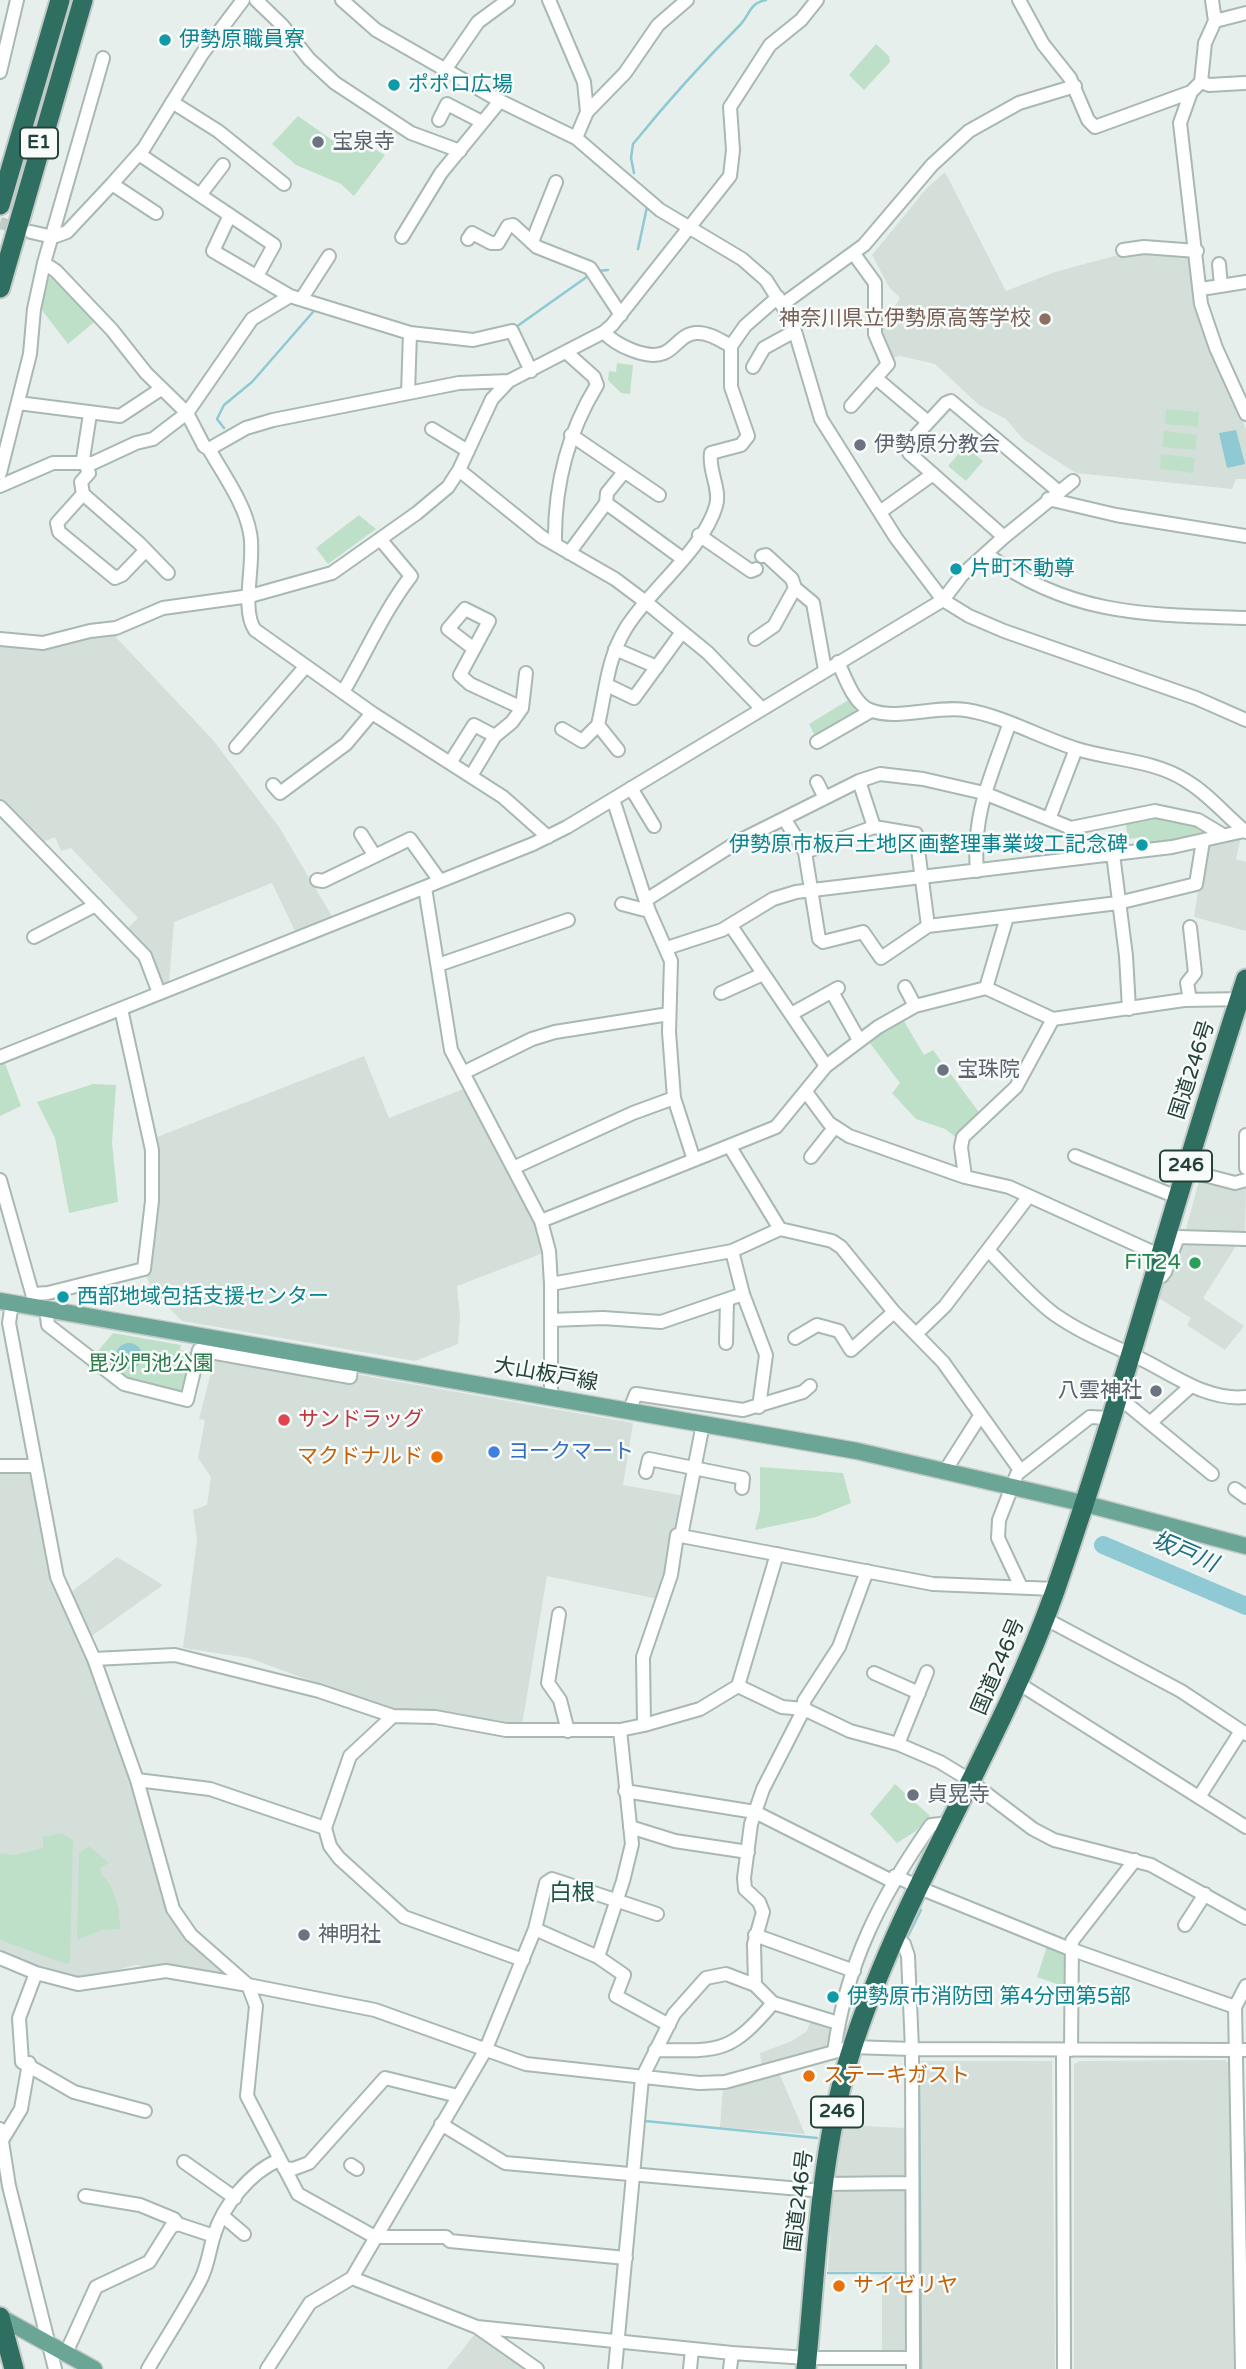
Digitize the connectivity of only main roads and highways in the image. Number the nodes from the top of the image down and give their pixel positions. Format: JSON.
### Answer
{"nodes":[{"id":1,"x":60,"y":0,"type":"edge"},
{"id":2,"x":83,"y":0,"type":"edge"},
{"id":3,"x":0,"y":205,"type":"edge"},
{"id":4,"x":0,"y":288,"type":"edge"},
{"id":5,"x":1246,"y":979,"type":"edge"},
{"id":6,"x":1243,"y":999,"type":"edge"},
{"id":7,"x":6,"y":1302,"type":"edge"},
{"id":8,"x":1083,"y":1503,"type":"junction"},
{"id":9,"x":1246,"y":1546,"type":"edge"},
{"id":10,"x":2,"y":2324,"type":"edge"},
{"id":11,"x":807,"y":2364,"type":"edge"},
{"id":12,"x":14,"y":2369,"type":"edge"},
{"id":13,"x":94,"y":2369,"type":"edge"}],
"edges":[{"from":1,"to":3,"type":"highway","number":"E1"},
{"from":2,"to":4,"type":"highway","number":"E1"},
{"from":5,"to":6,"type":"highway","name":"国道246号","number":"246"},
{"from":6,"to":8,"type":"highway","name":"国道246号","number":"246"},
{"from":7,"to":8,"type":"main road","name":"大山板戸線"},
{"from":8,"to":9,"type":"main road","name":"大山板戸線"},
{"from":8,"to":11,"type":"highway","name":"国道246号","number":"246"},
{"from":10,"to":12,"type":"highway"},
{"from":10,"to":13,"type":"main road"}]}
